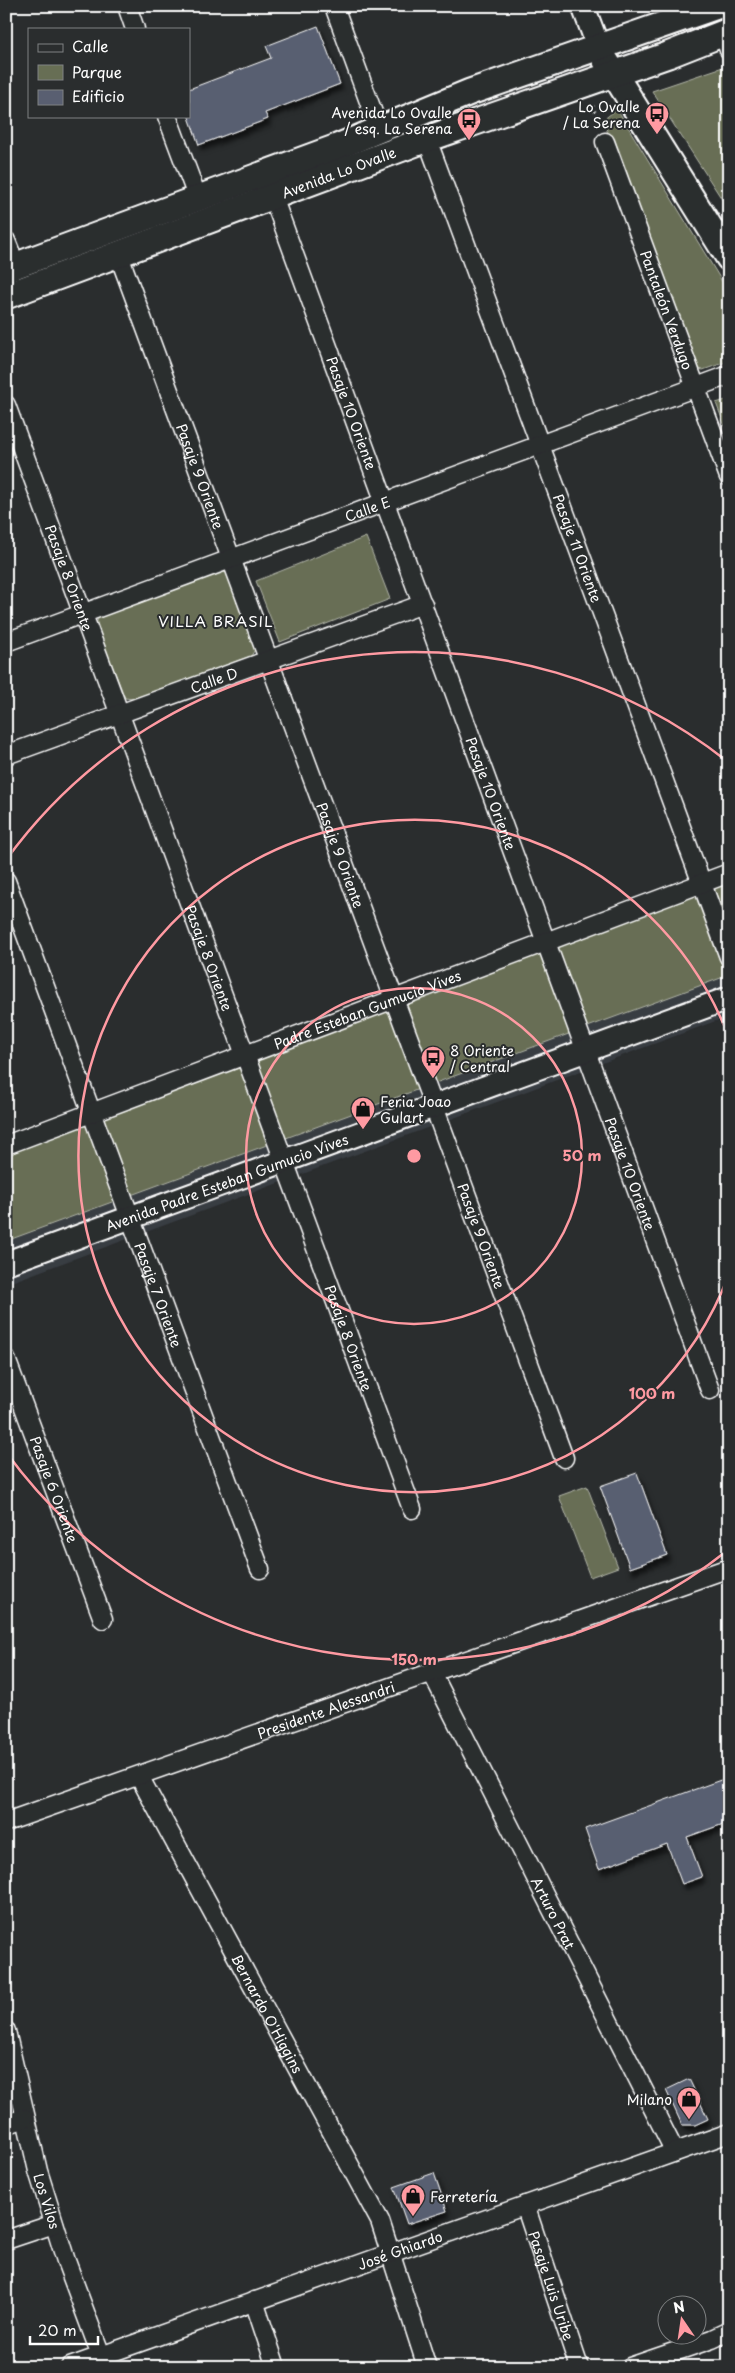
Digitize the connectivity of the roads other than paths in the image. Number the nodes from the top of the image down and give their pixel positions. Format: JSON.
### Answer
{"nodes":[{"id":1,"x":127,"y":6,"type":"edge"},
{"id":2,"x":334,"y":6,"type":"edge"},
{"id":3,"x":583,"y":6,"type":"edge"},
{"id":4,"x":717,"y":6,"type":"edge"},
{"id":5,"x":135,"y":28,"type":"edge"},
{"id":6,"x":727,"y":38,"type":"edge"},
{"id":7,"x":598,"y":46,"type":"junction"},
{"id":8,"x":613,"y":75,"type":"junction"},
{"id":9,"x":168,"y":118,"type":"edge"},
{"id":10,"x":379,"y":129,"type":"junction"},
{"id":11,"x":426,"y":139,"type":"junction"},
{"id":12,"x":605,"y":142,"type":"dead end"},
{"id":13,"x":273,"y":197,"type":"junction"},
{"id":14,"x":198,"y":199,"type":"junction"},
{"id":15,"x":6,"y":241,"type":"edge"},
{"id":16,"x":118,"y":253,"type":"junction"},
{"id":17,"x":729,"y":258,"type":"edge"},
{"id":18,"x":11,"y":267,"type":"edge"},
{"id":19,"x":6,"y":296,"type":"edge"},
{"id":20,"x":729,"y":375,"type":"edge"},
{"id":21,"x":696,"y":387,"type":"junction"},
{"id":22,"x":6,"y":405,"type":"edge"},
{"id":23,"x":540,"y":445,"type":"junction"},
{"id":24,"x":729,"y":477,"type":"edge"},
{"id":25,"x":385,"y":502,"type":"junction"},
{"id":26,"x":230,"y":559,"type":"junction"},
{"id":27,"x":423,"y":604,"type":"junction"},
{"id":28,"x":83,"y":614,"type":"junction"},
{"id":29,"x":6,"y":642,"type":"edge"},
{"id":30,"x":268,"y":660,"type":"junction"},
{"id":31,"x":120,"y":714,"type":"junction"},
{"id":32,"x":6,"y":755,"type":"edge"},
{"id":33,"x":729,"y":873,"type":"edge"},
{"id":34,"x":6,"y":881,"type":"edge"},
{"id":35,"x":702,"y":883,"type":"junction"},
{"id":36,"x":547,"y":942,"type":"junction"},
{"id":37,"x":729,"y":957,"type":"edge"},
{"id":38,"x":729,"y":998,"type":"edge"},
{"id":39,"x":393,"y":1000,"type":"junction"},
{"id":40,"x":586,"y":1050,"type":"junction"},
{"id":41,"x":245,"y":1055,"type":"junction"},
{"id":42,"x":432,"y":1106,"type":"junction"},
{"id":43,"x":92,"y":1112,"type":"junction"},
{"id":44,"x":6,"y":1145,"type":"edge"},
{"id":45,"x":285,"y":1161,"type":"junction"},
{"id":46,"x":131,"y":1217,"type":"junction"},
{"id":47,"x":6,"y":1263,"type":"edge"},
{"id":48,"x":6,"y":1359,"type":"edge"},
{"id":49,"x":710,"y":1390,"type":"dead end"},
{"id":50,"x":564,"y":1458,"type":"dead end"},
{"id":51,"x":412,"y":1509,"type":"dead end"},
{"id":52,"x":729,"y":1568,"type":"edge"},
{"id":53,"x":260,"y":1569,"type":"dead end"},
{"id":54,"x":103,"y":1619,"type":"dead end"},
{"id":55,"x":432,"y":1673,"type":"junction"},
{"id":56,"x":139,"y":1776,"type":"junction"},
{"id":57,"x":6,"y":1822,"type":"edge"},
{"id":58,"x":6,"y":2031,"type":"edge"},
{"id":59,"x":24,"y":2118,"type":"junction"},
{"id":60,"x":6,"y":2125,"type":"edge"},
{"id":61,"x":729,"y":2133,"type":"edge"},
{"id":62,"x":675,"y":2152,"type":"junction"},
{"id":63,"x":525,"y":2205,"type":"junction"},
{"id":64,"x":54,"y":2224,"type":"junction"},
{"id":65,"x":6,"y":2240,"type":"edge"},
{"id":66,"x":390,"y":2253,"type":"junction"},
{"id":67,"x":254,"y":2301,"type":"junction"},
{"id":68,"x":729,"y":2331,"type":"edge"},
{"id":69,"x":104,"y":2361,"type":"edge"},
{"id":70,"x":70,"y":2367,"type":"edge"},
{"id":71,"x":276,"y":2367,"type":"edge"},
{"id":72,"x":426,"y":2367,"type":"edge"},
{"id":73,"x":579,"y":2367,"type":"edge"},
{"id":74,"x":630,"y":2367,"type":"edge"}],
"edges":[{"from":1,"to":5,"type":"street"},
{"from":2,"to":10,"type":"street"},
{"from":3,"to":7,"type":"street"},
{"from":4,"to":7,"type":"main road","name":"Avenida Lo Ovalle"},
{"from":6,"to":8,"type":"main road","name":"Avenida Lo Ovalle"},
{"from":7,"to":8,"type":"main road"},
{"from":7,"to":10,"type":"main road","name":"Avenida Lo Ovalle"},
{"from":8,"to":11,"type":"main road","name":"Avenida Lo Ovalle"},
{"from":8,"to":17,"type":"main road"},
{"from":9,"to":14,"type":"street"},
{"from":10,"to":14,"type":"main road","name":"Avenida Lo Ovalle"},
{"from":11,"to":13,"type":"main road","name":"Avenida Lo Ovalle"},
{"from":11,"to":23,"type":"street","name":"Pasaje 11 Oriente"},
{"from":12,"to":21,"type":"street","name":"Pantaleón Verdugo"},
{"from":13,"to":16,"type":"main road","name":"Avenida Lo Ovalle"},
{"from":13,"to":25,"type":"street","name":"Pasaje 10 Oriente"},
{"from":14,"to":18,"type":"main road","name":"Avenida Lo Ovalle"},
{"from":15,"to":18,"type":"street"},
{"from":16,"to":19,"type":"main road","name":"Avenida Lo Ovalle"},
{"from":16,"to":26,"type":"street","name":"Pasaje 9 Oriente"},
{"from":20,"to":21,"type":"street","name":"Calle E"},
{"from":21,"to":23,"type":"street","name":"Calle E"},
{"from":21,"to":24,"type":"street","name":"Pantaleón Verdugo"},
{"from":22,"to":28,"type":"street","name":"Pasaje 8 Oriente"},
{"from":23,"to":25,"type":"street","name":"Calle E"},
{"from":23,"to":35,"type":"street","name":"Pasaje 11 Oriente"},
{"from":25,"to":26,"type":"street","name":"Calle E"},
{"from":25,"to":27,"type":"street","name":"Pasaje 10 Oriente"},
{"from":26,"to":28,"type":"street","name":"Calle E"},
{"from":26,"to":30,"type":"street","name":"Pasaje 9 Oriente"},
{"from":27,"to":30,"type":"street","name":"Calle D"},
{"from":27,"to":36,"type":"street","name":"Pasaje 10 Oriente"},
{"from":28,"to":29,"type":"street","name":"Calle E"},
{"from":28,"to":31,"type":"street","name":"Pasaje 8 Oriente"},
{"from":30,"to":31,"type":"street","name":"Calle D"},
{"from":30,"to":39,"type":"street","name":"Pasaje 9 Oriente"},
{"from":31,"to":32,"type":"street","name":"Calle D"},
{"from":31,"to":41,"type":"street","name":"Pasaje 8 Oriente"},
{"from":33,"to":35,"type":"street","name":"Padre Esteban Gumucio Vives"},
{"from":34,"to":43,"type":"street","name":"Pasaje 7 Oriente"},
{"from":35,"to":36,"type":"street","name":"Padre Esteban Gumucio Vives"},
{"from":35,"to":37,"type":"street","name":"Pasaje 11 Oriente"},
{"from":36,"to":39,"type":"street","name":"Padre Esteban Gumucio Vives"},
{"from":36,"to":40,"type":"street","name":"Pasaje 10 Oriente"},
{"from":38,"to":40,"type":"street","name":"Avenida Padre Esteban Gumucio Vives"},
{"from":39,"to":41,"type":"street","name":"Padre Esteban Gumucio Vives"},
{"from":39,"to":42,"type":"street","name":"Pasaje 9 Oriente"},
{"from":40,"to":42,"type":"street","name":"Avenida Padre Esteban Gumucio Vives"},
{"from":40,"to":49,"type":"street","name":"Pasaje 10 Oriente"},
{"from":41,"to":43,"type":"street","name":"Padre Esteban Gumucio Vives"},
{"from":41,"to":45,"type":"street","name":"Pasaje 8 Oriente"},
{"from":42,"to":45,"type":"street","name":"Avenida Padre Esteban Gumucio Vives"},
{"from":42,"to":50,"type":"street","name":"Pasaje 9 Oriente"},
{"from":43,"to":44,"type":"street","name":"Padre Esteban Gumucio Vives"},
{"from":43,"to":46,"type":"street","name":"Pasaje 7 Oriente"},
{"from":45,"to":46,"type":"street","name":"Avenida Padre Esteban Gumucio Vives"},
{"from":45,"to":51,"type":"street","name":"Pasaje 8 Oriente"},
{"from":46,"to":47,"type":"street","name":"Avenida Padre Esteban Gumucio Vives"},
{"from":46,"to":53,"type":"street","name":"Pasaje 7 Oriente"},
{"from":48,"to":54,"type":"street","name":"Pasaje 6 Oriente"},
{"from":52,"to":55,"type":"street","name":"Presidente Alessandri"},
{"from":55,"to":56,"type":"street","name":"Presidente Alessandri"},
{"from":55,"to":62,"type":"street","name":"Arturo Prat"},
{"from":56,"to":57,"type":"street","name":"Presidente Alessandri"},
{"from":56,"to":66,"type":"street","name":"Bernardo O'Higgins"},
{"from":58,"to":59,"type":"street","name":"Los Vilos"},
{"from":59,"to":60,"type":"street"},
{"from":59,"to":64,"type":"street","name":"Los Vilos"},
{"from":61,"to":62,"type":"street","name":"José Ghiardo"},
{"from":62,"to":63,"type":"street","name":"José Ghiardo"},
{"from":63,"to":66,"type":"street","name":"José Ghiardo"},
{"from":63,"to":73,"type":"street","name":"Pasaje Luis Uribe"},
{"from":64,"to":65,"type":"street"},
{"from":64,"to":69,"type":"street","name":"Los Vilos"},
{"from":66,"to":67,"type":"street","name":"José Ghiardo"},
{"from":66,"to":72,"type":"street","name":"Bernardo O'Higgins"},
{"from":67,"to":69,"type":"street","name":"José Ghiardo"},
{"from":67,"to":71,"type":"street"},
{"from":68,"to":74,"type":"street"},
{"from":69,"to":70,"type":"street","name":"José Ghiardo"}]}
